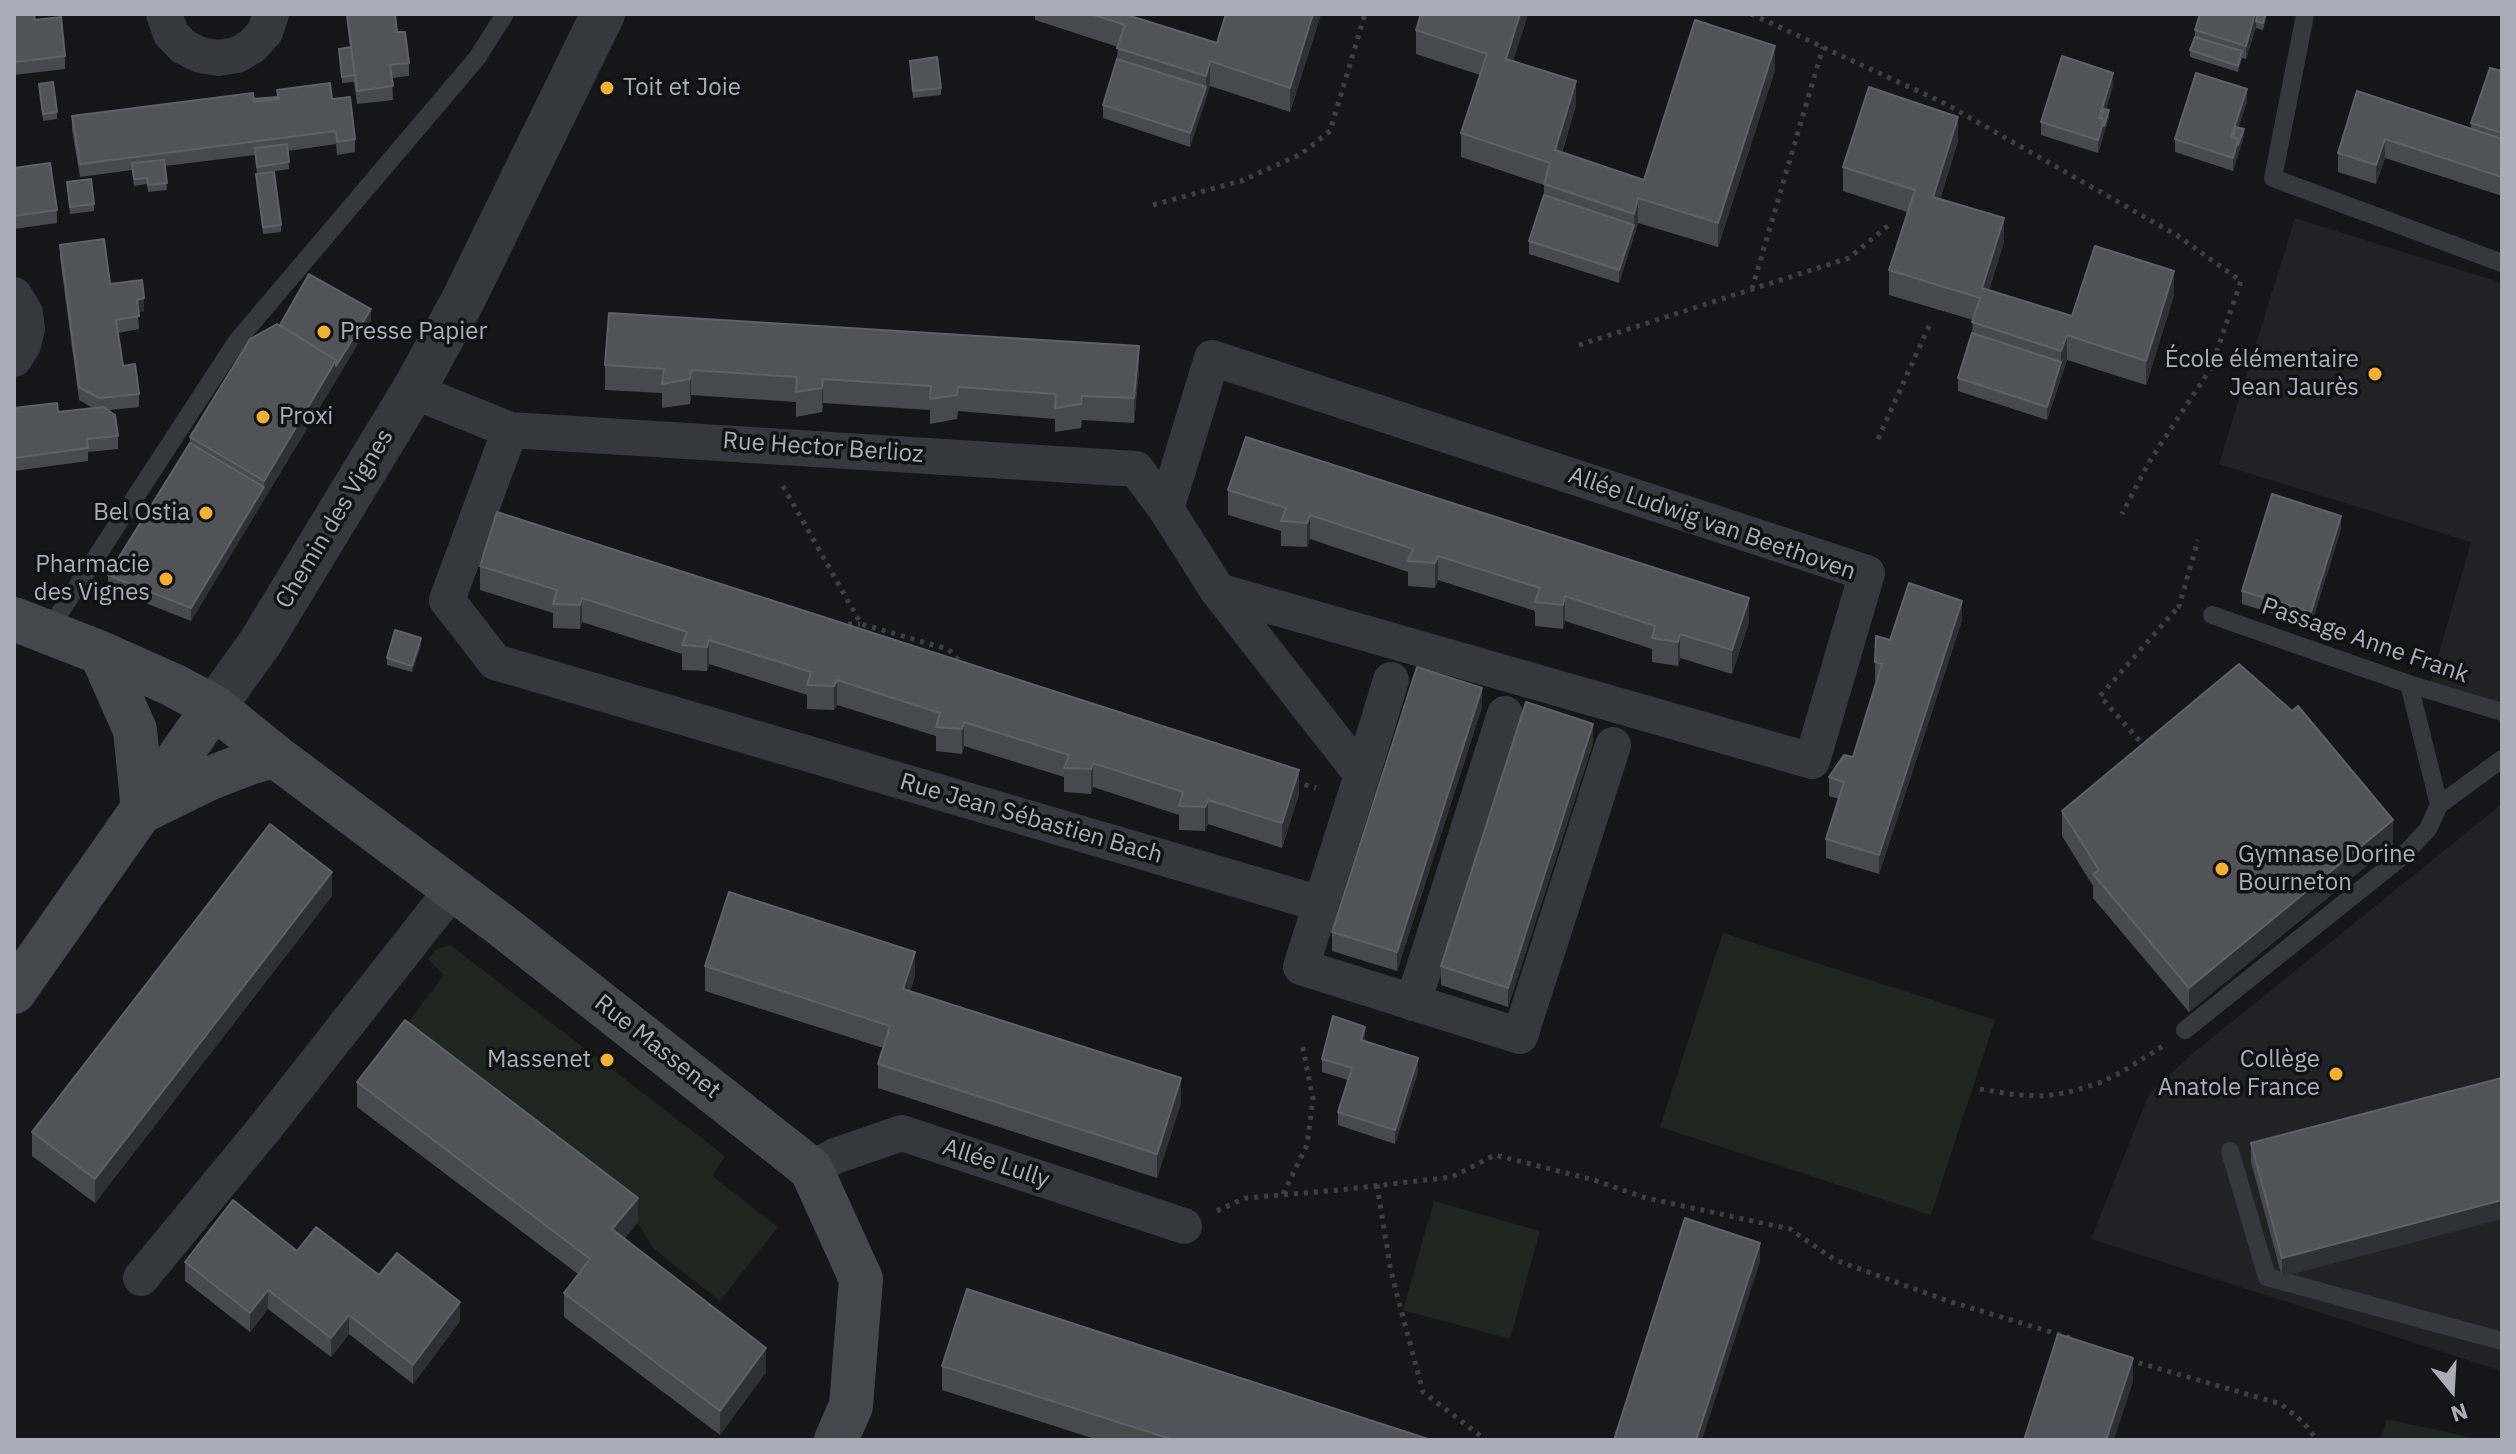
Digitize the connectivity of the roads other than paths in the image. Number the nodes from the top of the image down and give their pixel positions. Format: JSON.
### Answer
{"nodes":[{"id":1,"x":164,"y":14,"type":"edge"},
{"id":2,"x":271,"y":14,"type":"edge"},
{"id":3,"x":505,"y":14,"type":"edge"},
{"id":4,"x":603,"y":14,"type":"edge"},
{"id":5,"x":2305,"y":15,"type":"edge"},
{"id":6,"x":2502,"y":263,"type":"edge"},
{"id":7,"x":14,"y":295,"type":"edge"},
{"id":8,"x":14,"y":359,"type":"edge"},
{"id":9,"x":413,"y":391,"type":"junction"},
{"id":10,"x":510,"y":430,"type":"junction"},
{"id":11,"x":1166,"y":509,"type":"junction"},
{"id":12,"x":1218,"y":591,"type":"junction"},
{"id":13,"x":2212,"y":615,"type":"road end"},
{"id":14,"x":31,"y":625,"type":"edge"},
{"id":15,"x":101,"y":653,"type":"junction"},
{"id":16,"x":1391,"y":680,"type":"dead end"},
{"id":17,"x":2409,"y":684,"type":"junction"},
{"id":18,"x":214,"y":707,"type":"junction"},
{"id":19,"x":2502,"y":712,"type":"edge"},
{"id":20,"x":1505,"y":714,"type":"dead end"},
{"id":21,"x":1613,"y":745,"type":"dead end"},
{"id":22,"x":275,"y":756,"type":"junction"},
{"id":23,"x":2502,"y":759,"type":"edge"},
{"id":24,"x":1358,"y":787,"type":"junction"},
{"id":25,"x":2439,"y":805,"type":"junction"},
{"id":26,"x":143,"y":811,"type":"junction"},
{"id":27,"x":453,"y":889,"type":"junction"},
{"id":28,"x":1321,"y":904,"type":"junction"},
{"id":29,"x":14,"y":992,"type":"edge"},
{"id":30,"x":1413,"y":1003,"type":"junction"},
{"id":31,"x":2185,"y":1030,"type":"road end"},
{"id":32,"x":2230,"y":1151,"type":"dead end"},
{"id":33,"x":811,"y":1169,"type":"junction"},
{"id":34,"x":1184,"y":1226,"type":"road end"},
{"id":35,"x":141,"y":1278,"type":"dead end"},
{"id":36,"x":2502,"y":1341,"type":"edge"},
{"id":37,"x":836,"y":1440,"type":"edge"}],
"edges":[{"from":1,"to":2,"type":"street"},
{"from":3,"to":14,"type":"lane"},
{"from":4,"to":9,"type":"street","name":"Chemin des Vignes"},
{"from":5,"to":6,"type":"lane"},
{"from":7,"to":8,"type":"street"},
{"from":9,"to":10,"type":"street","name":"Rue Hector Berlioz"},
{"from":9,"to":18,"type":"street","name":"Chemin des Vignes"},
{"from":10,"to":11,"type":"street","name":"Rue Hector Berlioz"},
{"from":10,"to":28,"type":"street","name":"Rue Jean Sébastien Bach"},
{"from":11,"to":12,"type":"street"},
{"from":11,"to":12,"type":"street","name":"Allée Ludwig van Beethoven"},
{"from":12,"to":24,"type":"street"},
{"from":13,"to":17,"type":"lane","name":"Passage Anne Frank"},
{"from":14,"to":15,"type":"main road","name":"Rue Massenet"},
{"from":15,"to":18,"type":"main road","name":"Rue Massenet"},
{"from":15,"to":26,"type":"main road"},
{"from":16,"to":24,"type":"street"},
{"from":17,"to":19,"type":"lane","name":"Passage Anne Frank"},
{"from":17,"to":25,"type":"lane"},
{"from":18,"to":22,"type":"main road","name":"Rue Massenet"},
{"from":18,"to":26,"type":"main road","name":"Chemin des Vignes"},
{"from":20,"to":30,"type":"street"},
{"from":21,"to":30,"type":"street"},
{"from":22,"to":26,"type":"main road"},
{"from":22,"to":27,"type":"main road","name":"Rue Massenet"},
{"from":23,"to":25,"type":"lane"},
{"from":24,"to":28,"type":"street"},
{"from":25,"to":31,"type":"lane"},
{"from":26,"to":29,"type":"main road","name":"Chemin des Vignes"},
{"from":27,"to":33,"type":"main road","name":"Rue Massenet"},
{"from":27,"to":35,"type":"street"},
{"from":28,"to":30,"type":"street"},
{"from":32,"to":36,"type":"lane"},
{"from":33,"to":34,"type":"street","name":"Allée Lully"},
{"from":33,"to":37,"type":"main road","name":"Rue Massenet"}]}
